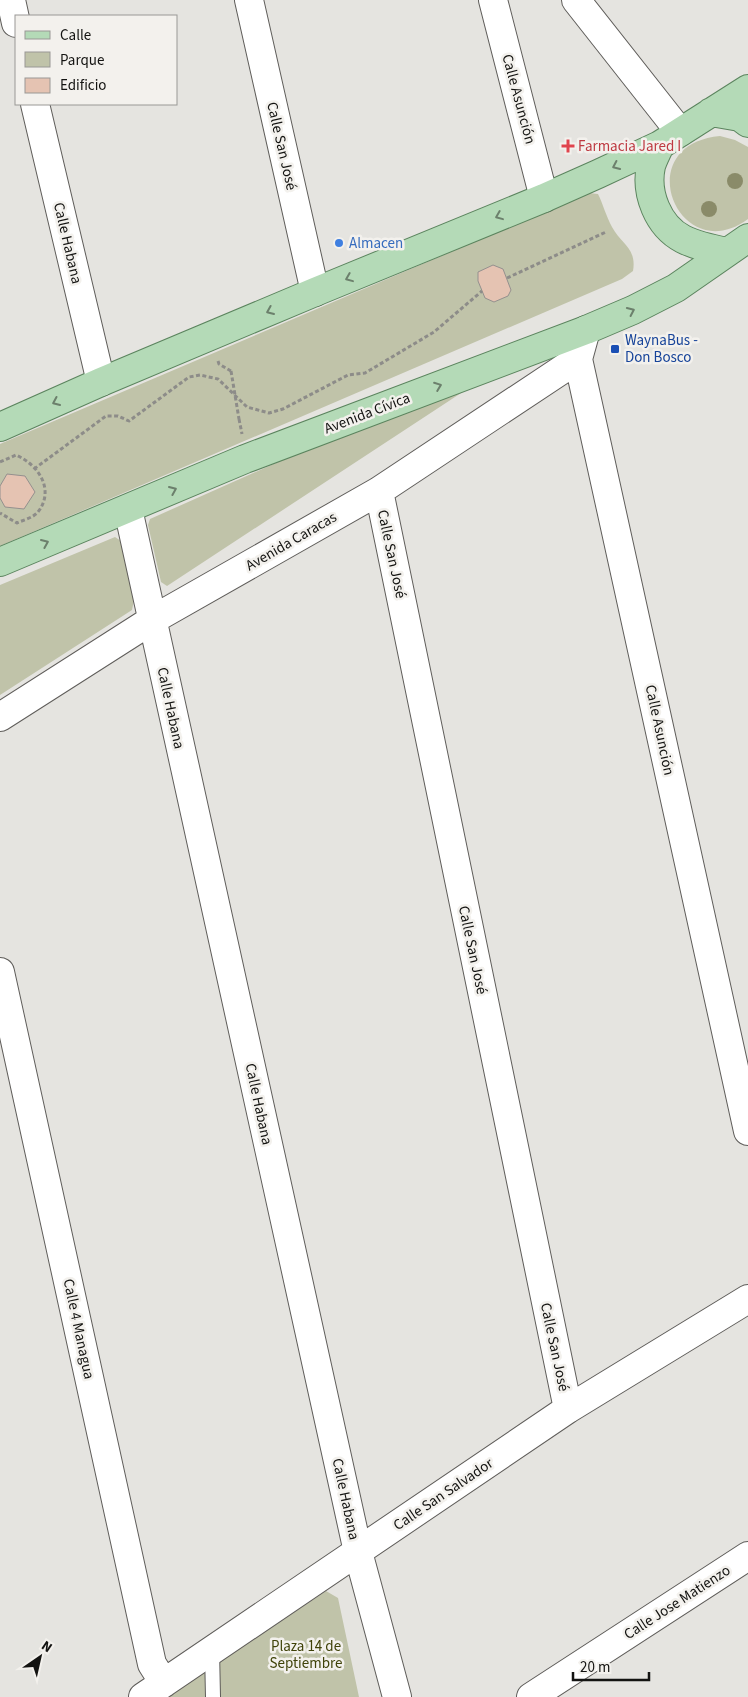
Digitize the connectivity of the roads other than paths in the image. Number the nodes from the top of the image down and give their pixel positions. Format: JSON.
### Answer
{"nodes":[{"id":1,"x":11,"y":0,"type":"edge"},
{"id":2,"x":249,"y":0,"type":"edge"},
{"id":3,"x":493,"y":0,"type":"edge"},
{"id":4,"x":576,"y":0,"type":"edge"},
{"id":5,"x":15,"y":18,"type":"edge"},
{"id":6,"x":748,"y":89,"type":"edge"},
{"id":7,"x":35,"y":105,"type":"edge"},
{"id":8,"x":711,"y":112,"type":"junction"},
{"id":9,"x":748,"y":123,"type":"edge"},
{"id":10,"x":670,"y":138,"type":"junction"},
{"id":11,"x":544,"y":198,"type":"junction"},
{"id":12,"x":738,"y":245,"type":"edge"},
{"id":13,"x":315,"y":292,"type":"junction"},
{"id":14,"x":586,"y":330,"type":"junction"},
{"id":15,"x":578,"y":359,"type":"junction"},
{"id":16,"x":101,"y":382,"type":"junction"},
{"id":17,"x":0,"y":427,"type":"edge"},
{"id":18,"x":379,"y":491,"type":"junction"},
{"id":19,"x":128,"y":509,"type":"junction"},
{"id":20,"x":0,"y":562,"type":"edge"},
{"id":21,"x":152,"y":620,"type":"junction"},
{"id":22,"x":0,"y":717,"type":"edge"},
{"id":23,"x":0,"y":972,"type":"edge"},
{"id":24,"x":748,"y":1130,"type":"edge"},
{"id":25,"x":748,"y":1299,"type":"edge"},
{"id":26,"x":568,"y":1409,"type":"junction"},
{"id":27,"x":358,"y":1552,"type":"junction"},
{"id":28,"x":748,"y":1556,"type":"edge"},
{"id":29,"x":212,"y":1650,"type":"junction"},
{"id":30,"x":153,"y":1690,"type":"edge"},
{"id":31,"x":213,"y":1697,"type":"edge"},
{"id":32,"x":398,"y":1697,"type":"edge"},
{"id":33,"x":531,"y":1697,"type":"edge"}],
"edges":[{"from":1,"to":5,"type":"street"},
{"from":2,"to":13,"type":"street","name":"Calle San José"},
{"from":3,"to":11,"type":"street","name":"Calle Asunción"},
{"from":4,"to":10,"type":"street"},
{"from":6,"to":8,"type":"main road"},
{"from":7,"to":16,"type":"street","name":"Calle Habana"},
{"from":8,"to":9,"type":"main road"},
{"from":8,"to":10,"type":"main road"},
{"from":10,"to":11,"type":"main road","one_way":true},
{"from":10,"to":12,"type":"main road"},
{"from":11,"to":13,"type":"main road","one_way":true},
{"from":14,"to":12,"type":"main road","name":"Avenida Cívica","one_way":true},
{"from":13,"to":16,"type":"main road","one_way":true},
{"from":14,"to":15,"type":"street","name":"Calle Asunción"},
{"from":19,"to":14,"type":"main road","name":"Avenida Cívica","one_way":true},
{"from":15,"to":18,"type":"street","name":"Avenida Caracas"},
{"from":15,"to":24,"type":"street","name":"Calle Asunción"},
{"from":16,"to":17,"type":"main road","one_way":true},
{"from":18,"to":21,"type":"street","name":"Avenida Caracas"},
{"from":18,"to":26,"type":"street","name":"Calle San José"},
{"from":20,"to":19,"type":"main road","name":"Avenida Cívica","one_way":true},
{"from":19,"to":21,"type":"street","name":"Calle Habana"},
{"from":21,"to":22,"type":"street","name":"Avenida Caracas"},
{"from":21,"to":27,"type":"street","name":"Calle Habana"},
{"from":23,"to":30,"type":"street","name":"Calle 4 Managua"},
{"from":25,"to":26,"type":"street","name":"Calle San Salvador"},
{"from":26,"to":27,"type":"street","name":"Calle San Salvador"},
{"from":27,"to":29,"type":"street","name":"Calle San Salvador"},
{"from":27,"to":32,"type":"street","name":"Calle Habana"},
{"from":28,"to":33,"type":"street","name":"Calle Jose Matienzo"},
{"from":29,"to":30,"type":"street","name":"Calle San Salvador"},
{"from":29,"to":31,"type":"lane"}]}
